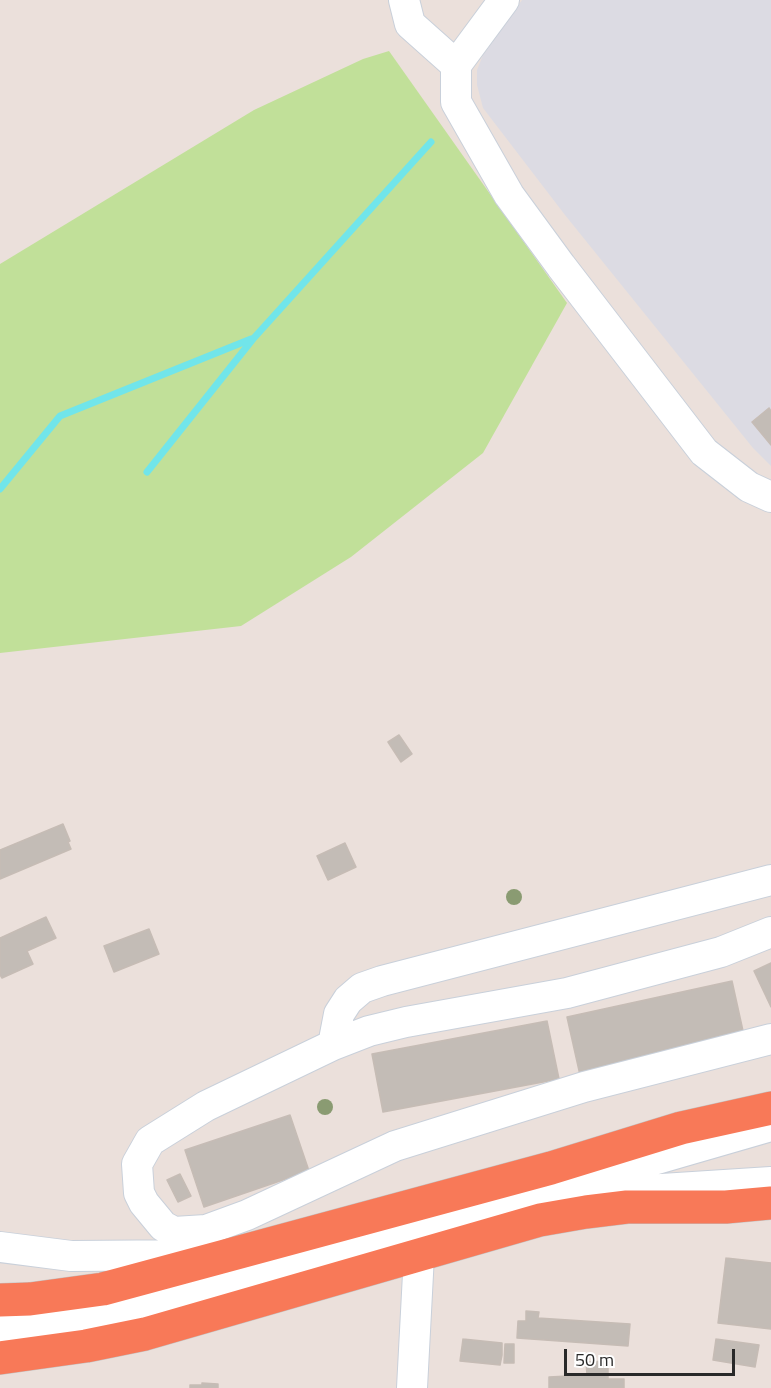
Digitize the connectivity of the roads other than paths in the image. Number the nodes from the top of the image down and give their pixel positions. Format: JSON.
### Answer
{"nodes":[{"id":1,"x":404,"y":0,"type":"edge"},
{"id":2,"x":504,"y":0,"type":"edge"},
{"id":3,"x":456,"y":64,"type":"junction"},
{"id":4,"x":771,"y":497,"type":"edge"},
{"id":5,"x":771,"y":880,"type":"edge"},
{"id":6,"x":771,"y":932,"type":"edge"},
{"id":7,"x":771,"y":1039,"type":"edge"},
{"id":8,"x":333,"y":1045,"type":"junction"},
{"id":9,"x":771,"y":1108,"type":"edge"},
{"id":10,"x":771,"y":1126,"type":"edge"},
{"id":11,"x":771,"y":1182,"type":"edge"},
{"id":12,"x":771,"y":1203,"type":"edge"},
{"id":13,"x":477,"y":1212,"type":"junction"},
{"id":14,"x":0,"y":1247,"type":"edge"},
{"id":15,"x":230,"y":1255,"type":"junction"},
{"id":16,"x":419,"y":1255,"type":"junction"},
{"id":17,"x":0,"y":1300,"type":"edge"},
{"id":18,"x":0,"y":1329,"type":"edge"},
{"id":19,"x":0,"y":1358,"type":"edge"},
{"id":20,"x":412,"y":1388,"type":"edge"}],
"edges":[{"from":1,"to":3,"type":"lane"},
{"from":2,"to":3,"type":"lane"},
{"from":3,"to":4,"type":"lane"},
{"from":5,"to":8,"type":"lane"},
{"from":6,"to":8,"type":"lane"},
{"from":7,"to":8,"type":"lane"},
{"from":9,"to":15,"type":"highway"},
{"from":10,"to":13,"type":"lane"},
{"from":11,"to":13,"type":"lane"},
{"from":12,"to":16,"type":"highway"},
{"from":13,"to":18,"type":"lane"},
{"from":14,"to":15,"type":"lane"},
{"from":15,"to":17,"type":"highway"},
{"from":16,"to":19,"type":"highway"},
{"from":16,"to":20,"type":"lane"}]}
